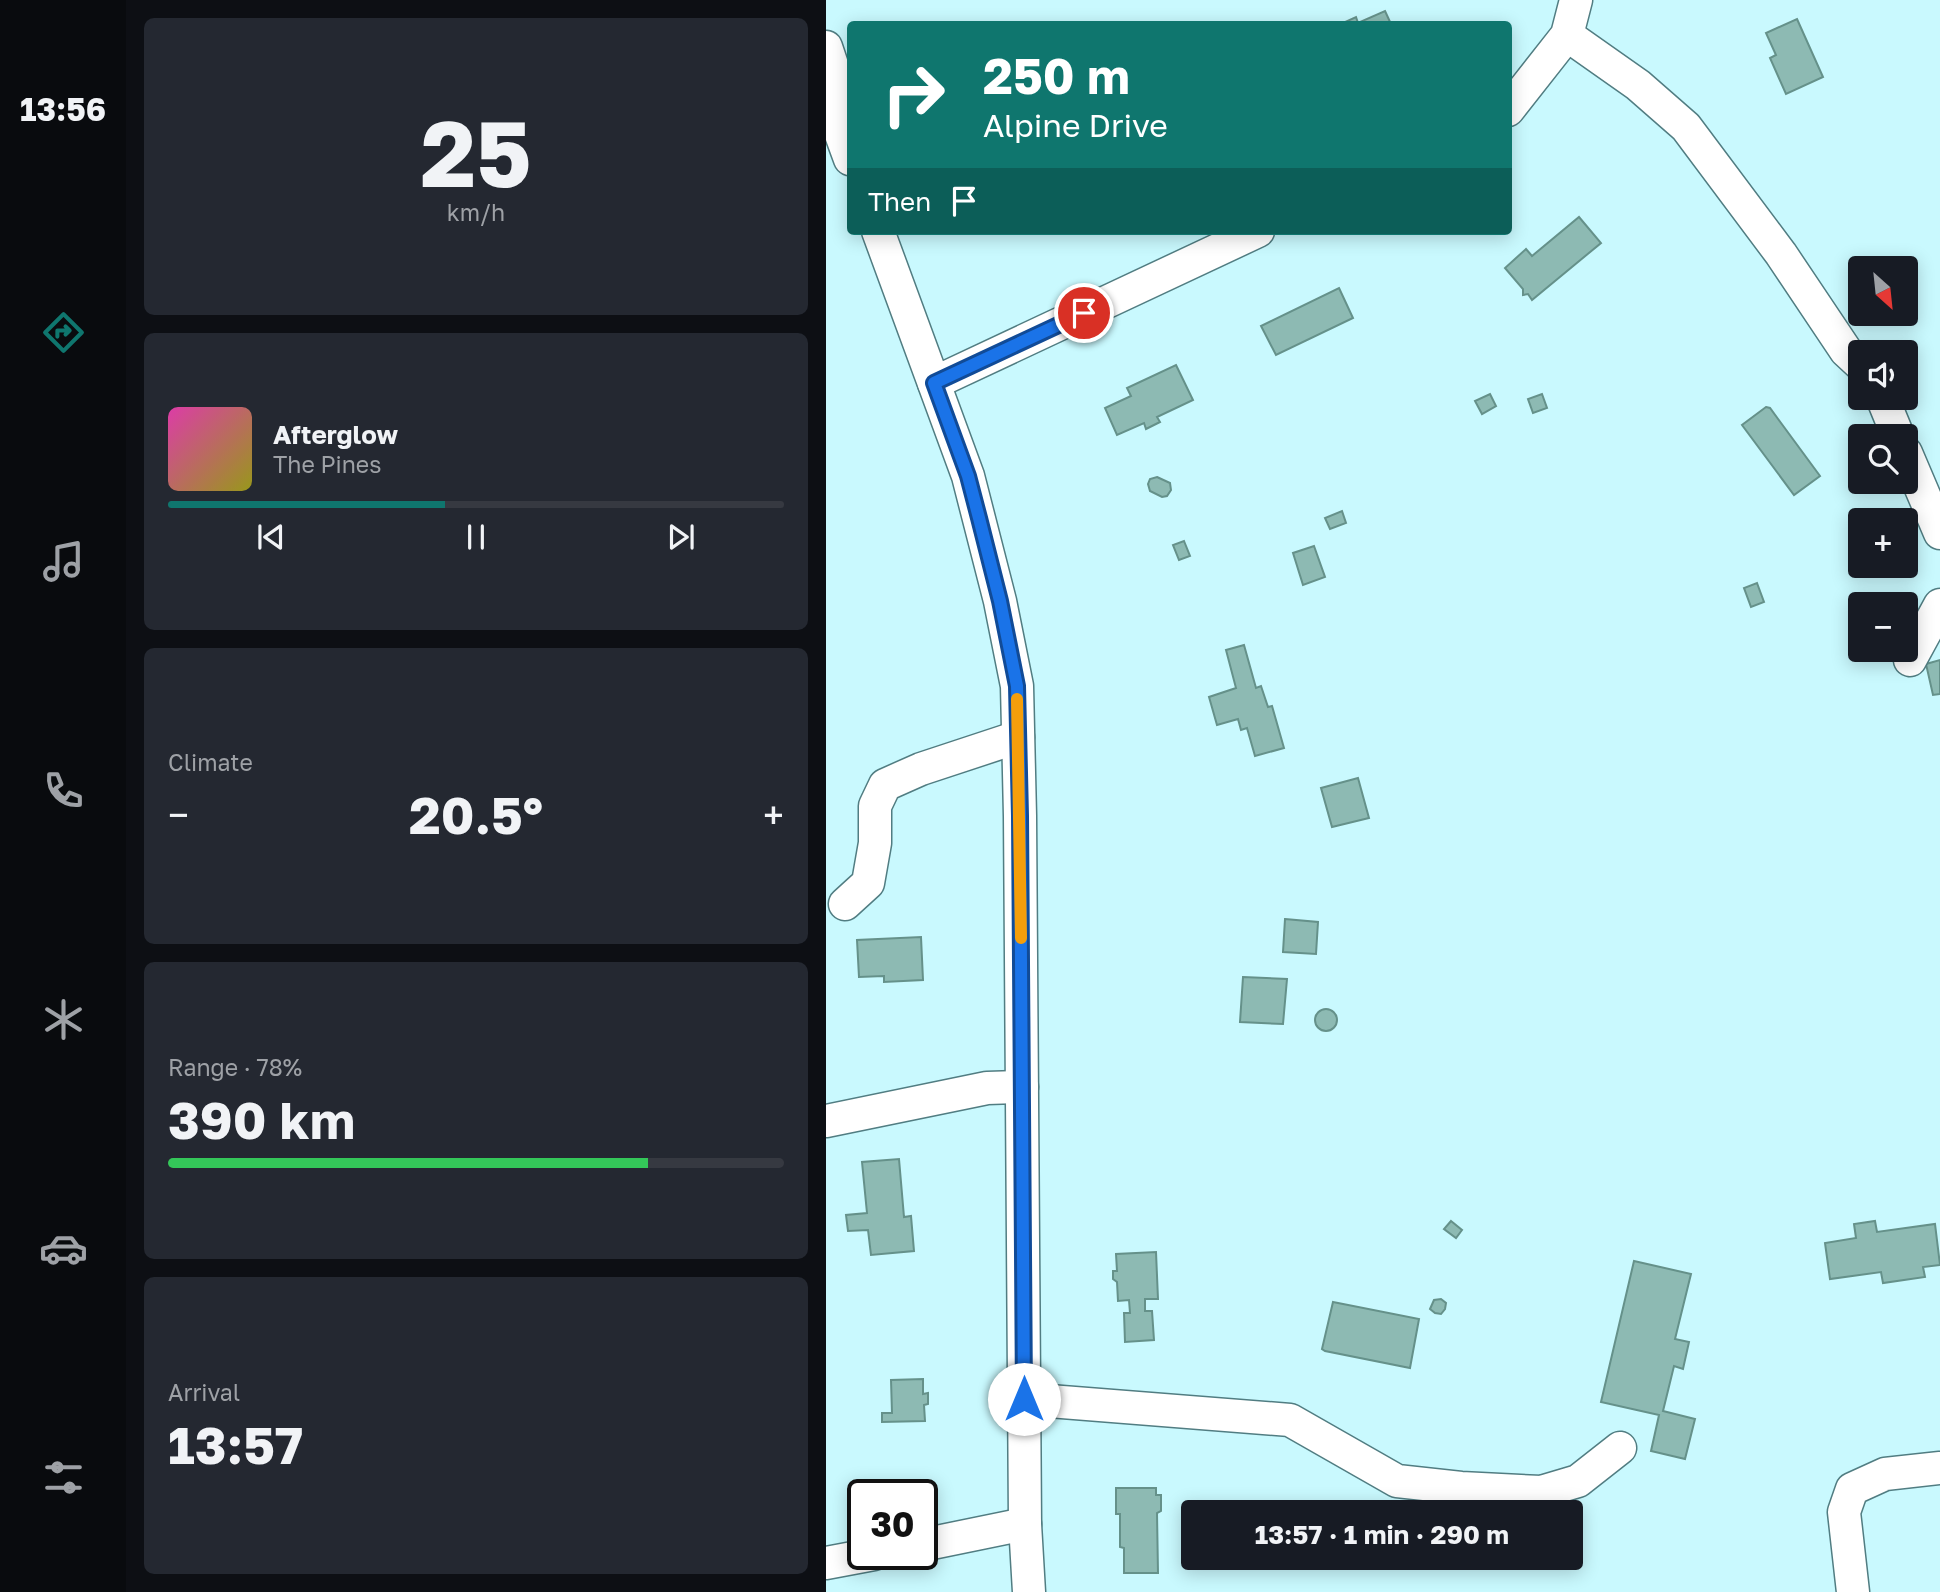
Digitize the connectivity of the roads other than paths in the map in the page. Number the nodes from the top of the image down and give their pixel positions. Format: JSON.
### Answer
{"nodes":[{"id":1,"x":1576,"y":0,"type":"edge"},
{"id":2,"x":1567,"y":35,"type":"junction"},
{"id":3,"x":826,"y":47,"type":"edge"},
{"id":4,"x":1512,"y":105,"type":"edge"},
{"id":5,"x":847,"y":151,"type":"edge"},
{"id":6,"x":879,"y":235,"type":"edge"},
{"id":7,"x":1249,"y":235,"type":"edge"},
{"id":8,"x":1848,"y":353,"type":"edge"},
{"id":9,"x":934,"y":383,"type":"junction"},
{"id":10,"x":1918,"y":481,"type":"edge"},
{"id":11,"x":1940,"y":533,"type":"edge"},
{"id":12,"x":1940,"y":605,"type":"edge"},
{"id":13,"x":1918,"y":645,"type":"edge"},
{"id":14,"x":1018,"y":737,"type":"junction"},
{"id":15,"x":845,"y":904,"type":"dead end"},
{"id":16,"x":1022,"y":1087,"type":"junction"},
{"id":17,"x":826,"y":1121,"type":"edge"},
{"id":18,"x":1024,"y":1399,"type":"junction"},
{"id":19,"x":1620,"y":1448,"type":"dead end"},
{"id":20,"x":1940,"y":1468,"type":"edge"},
{"id":21,"x":1025,"y":1524,"type":"junction"},
{"id":22,"x":938,"y":1542,"type":"edge"},
{"id":23,"x":847,"y":1559,"type":"edge"},
{"id":24,"x":826,"y":1563,"type":"edge"},
{"id":25,"x":1029,"y":1592,"type":"edge"},
{"id":26,"x":1853,"y":1592,"type":"edge"}],
"edges":[{"from":1,"to":2,"type":"street"},
{"from":2,"to":4,"type":"street"},
{"from":2,"to":8,"type":"street"},
{"from":3,"to":5,"type":"street"},
{"from":6,"to":9,"type":"street"},
{"from":7,"to":9,"type":"street"},
{"from":9,"to":14,"type":"street"},
{"from":10,"to":11,"type":"street"},
{"from":12,"to":13,"type":"street"},
{"from":14,"to":15,"type":"street"},
{"from":14,"to":16,"type":"street"},
{"from":16,"to":17,"type":"street"},
{"from":16,"to":18,"type":"street"},
{"from":18,"to":19,"type":"street"},
{"from":18,"to":21,"type":"street"},
{"from":20,"to":26,"type":"street"},
{"from":21,"to":22,"type":"street"},
{"from":21,"to":25,"type":"street"},
{"from":23,"to":24,"type":"street"}]}
